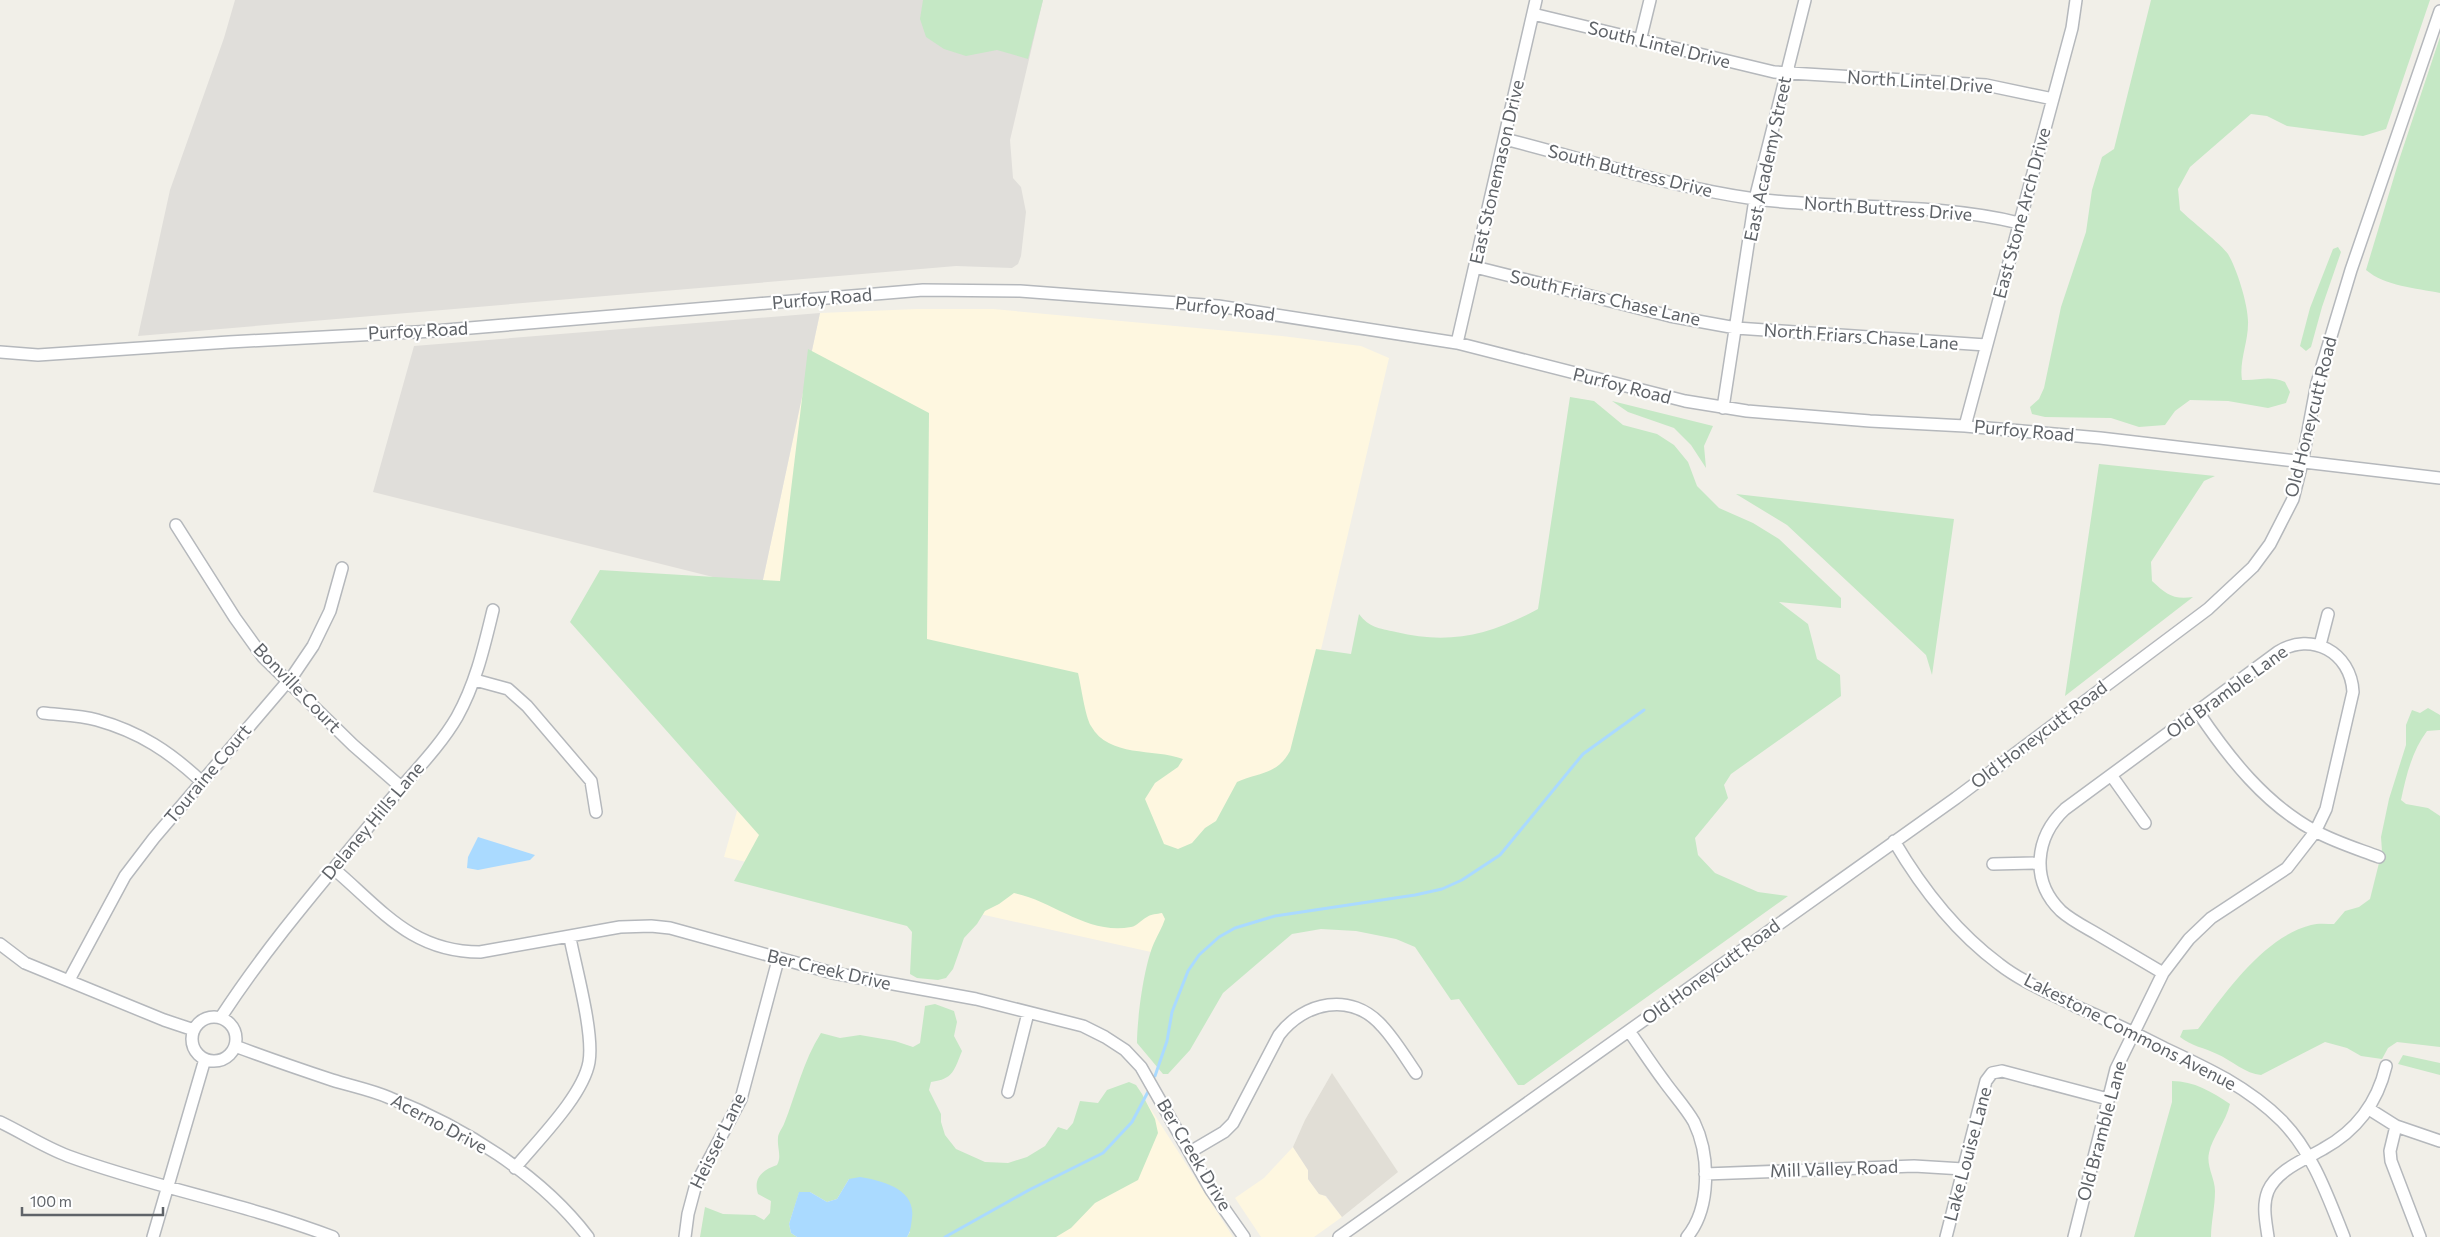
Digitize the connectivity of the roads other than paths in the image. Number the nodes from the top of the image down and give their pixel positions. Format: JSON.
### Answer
{"nodes":[{"id":1,"x":1536,"y":0,"type":"edge"},
{"id":2,"x":1650,"y":0,"type":"edge"},
{"id":3,"x":1805,"y":0,"type":"edge"},
{"id":4,"x":2076,"y":0,"type":"edge"},
{"id":5,"x":2440,"y":10,"type":"edge"},
{"id":6,"x":1533,"y":14,"type":"junction"},
{"id":7,"x":1640,"y":41,"type":"junction"},
{"id":8,"x":1786,"y":73,"type":"junction"},
{"id":9,"x":2053,"y":98,"type":"junction"},
{"id":10,"x":1505,"y":139,"type":"junction"},
{"id":11,"x":1755,"y":198,"type":"junction"},
{"id":12,"x":2019,"y":223,"type":"junction"},
{"id":13,"x":1475,"y":267,"type":"junction"},
{"id":14,"x":1736,"y":328,"type":"junction"},
{"id":15,"x":1457,"y":343,"type":"junction"},
{"id":16,"x":1986,"y":345,"type":"junction"},
{"id":17,"x":0,"y":352,"type":"edge"},
{"id":18,"x":1723,"y":408,"type":"junction"},
{"id":19,"x":1965,"y":426,"type":"junction"},
{"id":20,"x":2302,"y":464,"type":"junction"},
{"id":21,"x":2440,"y":478,"type":"edge"},
{"id":22,"x":176,"y":525,"type":"dead end"},
{"id":23,"x":342,"y":568,"type":"dead end"},
{"id":24,"x":493,"y":610,"type":"dead end"},
{"id":25,"x":2328,"y":614,"type":"dead end"},
{"id":26,"x":2320,"y":645,"type":"junction"},
{"id":27,"x":289,"y":680,"type":"junction"},
{"id":28,"x":475,"y":680,"type":"junction"},
{"id":29,"x":2198,"y":712,"type":"junction"},
{"id":30,"x":43,"y":713,"type":"dead end"},
{"id":31,"x":2111,"y":775,"type":"junction"},
{"id":32,"x":202,"y":782,"type":"junction"},
{"id":33,"x":401,"y":787,"type":"junction"},
{"id":34,"x":596,"y":812,"type":"dead end"},
{"id":35,"x":2145,"y":823,"type":"dead end"},
{"id":36,"x":2315,"y":832,"type":"junction"},
{"id":37,"x":1894,"y":841,"type":"junction"},
{"id":38,"x":2379,"y":857,"type":"dead end"},
{"id":39,"x":2039,"y":863,"type":"junction"},
{"id":40,"x":1993,"y":864,"type":"dead end"},
{"id":41,"x":334,"y":869,"type":"junction"},
{"id":42,"x":570,"y":938,"type":"junction"},
{"id":43,"x":0,"y":944,"type":"edge"},
{"id":44,"x":778,"y":960,"type":"junction"},
{"id":45,"x":2163,"y":973,"type":"junction"},
{"id":46,"x":69,"y":980,"type":"junction"},
{"id":47,"x":1028,"y":1013,"type":"junction"},
{"id":48,"x":221,"y":1017,"type":"junction"},
{"id":49,"x":194,"y":1030,"type":"junction"},
{"id":50,"x":1629,"y":1030,"type":"junction"},
{"id":51,"x":2133,"y":1033,"type":"junction"},
{"id":52,"x":235,"y":1046,"type":"junction"},
{"id":53,"x":205,"y":1059,"type":"junction"},
{"id":54,"x":2386,"y":1066,"type":"dead end"},
{"id":55,"x":1416,"y":1073,"type":"dead end"},
{"id":56,"x":1008,"y":1092,"type":"dead end"},
{"id":57,"x":2108,"y":1099,"type":"junction"},
{"id":58,"x":2370,"y":1108,"type":"junction"},
{"id":59,"x":0,"y":1122,"type":"edge"},
{"id":60,"x":2396,"y":1126,"type":"junction"},
{"id":61,"x":2440,"y":1141,"type":"edge"},
{"id":62,"x":1190,"y":1152,"type":"junction"},
{"id":63,"x":2309,"y":1157,"type":"junction"},
{"id":64,"x":515,"y":1168,"type":"junction"},
{"id":65,"x":1963,"y":1169,"type":"junction"},
{"id":66,"x":1705,"y":1174,"type":"junction"},
{"id":67,"x":167,"y":1187,"type":"junction"},
{"id":68,"x":153,"y":1237,"type":"edge"},
{"id":69,"x":333,"y":1237,"type":"edge"},
{"id":70,"x":588,"y":1237,"type":"edge"},
{"id":71,"x":685,"y":1237,"type":"edge"},
{"id":72,"x":1244,"y":1237,"type":"edge"},
{"id":73,"x":1338,"y":1237,"type":"edge"},
{"id":74,"x":1688,"y":1237,"type":"edge"},
{"id":75,"x":1946,"y":1237,"type":"edge"},
{"id":76,"x":2074,"y":1237,"type":"edge"},
{"id":77,"x":2268,"y":1237,"type":"edge"},
{"id":78,"x":2344,"y":1237,"type":"edge"},
{"id":79,"x":2420,"y":1237,"type":"edge"}],
"edges":[{"from":1,"to":6,"type":"street","name":"East Stonemason Drive"},
{"from":2,"to":7,"type":"street"},
{"from":3,"to":8,"type":"street","name":"East Academy Street"},
{"from":4,"to":9,"type":"street","name":"East Stone Arch Drive"},
{"from":5,"to":20,"type":"street","name":"Old Honeycutt Road"},
{"from":6,"to":7,"type":"street","name":"South Lintel Drive"},
{"from":6,"to":10,"type":"street","name":"East Stonemason Drive"},
{"from":7,"to":8,"type":"street","name":"South Lintel Drive"},
{"from":8,"to":9,"type":"street","name":"North Lintel Drive"},
{"from":8,"to":11,"type":"street","name":"East Academy Street"},
{"from":9,"to":12,"type":"street","name":"East Stone Arch Drive"},
{"from":10,"to":11,"type":"street","name":"South Buttress Drive"},
{"from":10,"to":13,"type":"street","name":"East Stonemason Drive"},
{"from":11,"to":12,"type":"street","name":"North Buttress Drive"},
{"from":11,"to":14,"type":"street","name":"East Academy Street"},
{"from":12,"to":16,"type":"street","name":"East Stone Arch Drive"},
{"from":13,"to":14,"type":"street","name":"South Friars Chase Lane"},
{"from":13,"to":15,"type":"street","name":"East Stonemason Drive"},
{"from":14,"to":16,"type":"street","name":"North Friars Chase Lane"},
{"from":14,"to":18,"type":"street","name":"East Academy Street"},
{"from":15,"to":17,"type":"street","name":"Purfoy Road"},
{"from":15,"to":18,"type":"street","name":"Purfoy Road"},
{"from":16,"to":19,"type":"street","name":"East Stone Arch Drive"},
{"from":18,"to":19,"type":"street","name":"Purfoy Road"},
{"from":19,"to":20,"type":"street","name":"Purfoy Road"},
{"from":20,"to":21,"type":"street","name":"Purfoy Road"},
{"from":20,"to":37,"type":"street","name":"Old Honeycutt Road"},
{"from":22,"to":27,"type":"street","name":"Bonville Court"},
{"from":23,"to":27,"type":"street","name":"Touraine Court"},
{"from":24,"to":28,"type":"street","name":"Delaney Hills Lane"},
{"from":25,"to":26,"type":"street"},
{"from":26,"to":29,"type":"street","name":"Old Bramble Lane"},
{"from":26,"to":36,"type":"street","name":"Old Bramble Lane"},
{"from":27,"to":32,"type":"street","name":"Touraine Court"},
{"from":27,"to":33,"type":"street","name":"Bonville Court"},
{"from":28,"to":33,"type":"street","name":"Delaney Hills Lane"},
{"from":28,"to":34,"type":"street"},
{"from":29,"to":31,"type":"street","name":"Old Bramble Lane"},
{"from":29,"to":36,"type":"street"},
{"from":30,"to":32,"type":"street"},
{"from":31,"to":35,"type":"street"},
{"from":31,"to":39,"type":"street","name":"Old Bramble Lane"},
{"from":32,"to":46,"type":"street","name":"Touraine Court"},
{"from":33,"to":41,"type":"street","name":"Delaney Hills Lane"},
{"from":36,"to":38,"type":"street"},
{"from":36,"to":45,"type":"street","name":"Old Bramble Lane"},
{"from":37,"to":50,"type":"street","name":"Old Honeycutt Road"},
{"from":37,"to":51,"type":"street","name":"Lakestone Commons Avenue"},
{"from":39,"to":40,"type":"street"},
{"from":39,"to":45,"type":"street","name":"Old Bramble Lane"},
{"from":41,"to":42,"type":"street","name":"Ber Creek Drive"},
{"from":41,"to":48,"type":"street","name":"Delaney Hills Lane"},
{"from":42,"to":44,"type":"street","name":"Ber Creek Drive"},
{"from":42,"to":64,"type":"street"},
{"from":43,"to":46,"type":"street"},
{"from":44,"to":47,"type":"street","name":"Ber Creek Drive"},
{"from":44,"to":71,"type":"street","name":"Heisser Lane"},
{"from":45,"to":51,"type":"street","name":"Old Bramble Lane"},
{"from":46,"to":49,"type":"street"},
{"from":47,"to":56,"type":"street"},
{"from":47,"to":62,"type":"street","name":"Ber Creek Drive"},
{"from":48,"to":49,"type":"street"},
{"from":48,"to":52,"type":"street"},
{"from":49,"to":53,"type":"street"},
{"from":50,"to":66,"type":"street"},
{"from":50,"to":73,"type":"street","name":"Old Honeycutt Road"},
{"from":51,"to":57,"type":"street","name":"Old Bramble Lane"},
{"from":51,"to":63,"type":"street","name":"Lakestone Commons Avenue"},
{"from":52,"to":53,"type":"street"},
{"from":52,"to":64,"type":"street","name":"Acerno Drive"},
{"from":53,"to":67,"type":"street"},
{"from":54,"to":58,"type":"street"},
{"from":55,"to":62,"type":"street"},
{"from":57,"to":65,"type":"street","name":"Lake Louise Lane"},
{"from":57,"to":76,"type":"street","name":"Old Bramble Lane"},
{"from":58,"to":60,"type":"street"},
{"from":58,"to":63,"type":"street"},
{"from":59,"to":67,"type":"street"},
{"from":60,"to":61,"type":"street"},
{"from":60,"to":79,"type":"street"},
{"from":62,"to":72,"type":"street","name":"Ber Creek Drive"},
{"from":63,"to":77,"type":"street"},
{"from":63,"to":78,"type":"street","name":"Lakestone Commons Avenue"},
{"from":64,"to":70,"type":"street","name":"Acerno Drive"},
{"from":65,"to":66,"type":"street","name":"Mill Valley Road"},
{"from":65,"to":75,"type":"street","name":"Lake Louise Lane"},
{"from":66,"to":74,"type":"street"},
{"from":67,"to":68,"type":"street"},
{"from":67,"to":69,"type":"street"}]}
